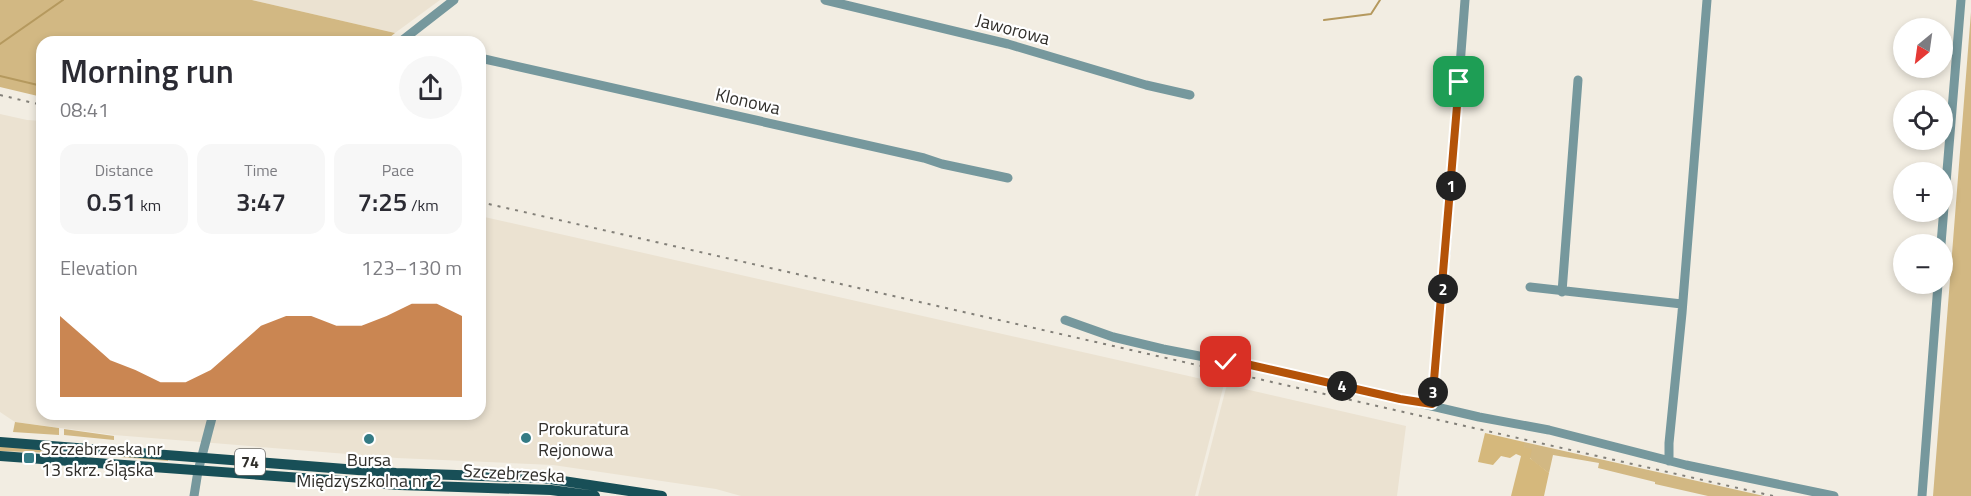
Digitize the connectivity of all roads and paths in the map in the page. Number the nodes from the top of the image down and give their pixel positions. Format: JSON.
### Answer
{"nodes":[{"id":1,"x":454,"y":0,"type":"edge"},
{"id":2,"x":825,"y":0,"type":"edge"},
{"id":3,"x":1465,"y":0,"type":"edge"},
{"id":4,"x":1707,"y":0,"type":"edge"},
{"id":5,"x":1961,"y":0,"type":"edge"},
{"id":6,"x":414,"y":36,"type":"edge"},
{"id":7,"x":486,"y":59,"type":"edge"},
{"id":8,"x":1578,"y":80,"type":"dead end"},
{"id":9,"x":1190,"y":95,"type":"dead end"},
{"id":10,"x":1008,"y":178,"type":"dead end"},
{"id":11,"x":1942,"y":234,"type":"edge"},
{"id":12,"x":1530,"y":287,"type":"dead end"},
{"id":13,"x":1562,"y":292,"type":"junction"},
{"id":14,"x":1937,"y":294,"type":"edge"},
{"id":15,"x":1682,"y":304,"type":"junction"},
{"id":16,"x":1065,"y":320,"type":"dead end"},
{"id":17,"x":1432,"y":404,"type":"junction"},
{"id":18,"x":212,"y":420,"type":"edge"},
{"id":19,"x":0,"y":442,"type":"edge"},
{"id":20,"x":0,"y":456,"type":"edge"},
{"id":21,"x":202,"y":459,"type":"junction"},
{"id":22,"x":1669,"y":461,"type":"junction"},
{"id":23,"x":198,"y":471,"type":"junction"},
{"id":24,"x":426,"y":491,"type":"edge"},
{"id":25,"x":583,"y":493,"type":"edge"},
{"id":26,"x":194,"y":496,"type":"edge"},
{"id":27,"x":662,"y":496,"type":"edge"},
{"id":28,"x":1834,"y":496,"type":"edge"},
{"id":29,"x":1922,"y":496,"type":"edge"}],
"edges":[{"from":1,"to":6,"type":"street"},
{"from":2,"to":9,"type":"street","name":"Jaworowa"},
{"from":3,"to":17,"type":"street"},
{"from":4,"to":15,"type":"street"},
{"from":5,"to":11,"type":"street"},
{"from":7,"to":10,"type":"street","name":"Klonowa"},
{"from":8,"to":13,"type":"street"},
{"from":12,"to":13,"type":"street"},
{"from":13,"to":15,"type":"street"},
{"from":14,"to":29,"type":"street"},
{"from":15,"to":22,"type":"street"},
{"from":16,"to":17,"type":"street"},
{"from":17,"to":22,"type":"street"},
{"from":18,"to":21,"type":"street"},
{"from":19,"to":21,"type":"main road","name":"Szczebrzeska","number":"74"},
{"from":20,"to":23,"type":"main road","name":"Szczebrzeska","number":"74"},
{"from":21,"to":23,"type":"street"},
{"from":21,"to":25,"type":"main road","name":"Szczebrzeska","number":"74"},
{"from":22,"to":28,"type":"street"},
{"from":23,"to":24,"type":"main road","name":"Szczebrzeska","number":"74"},
{"from":23,"to":26,"type":"street"},
{"from":24,"to":25,"type":"main road","name":"Szczebrzeska","number":"74"},
{"from":25,"to":27,"type":"main road","name":"Szczebrzeska","number":"74"}]}
